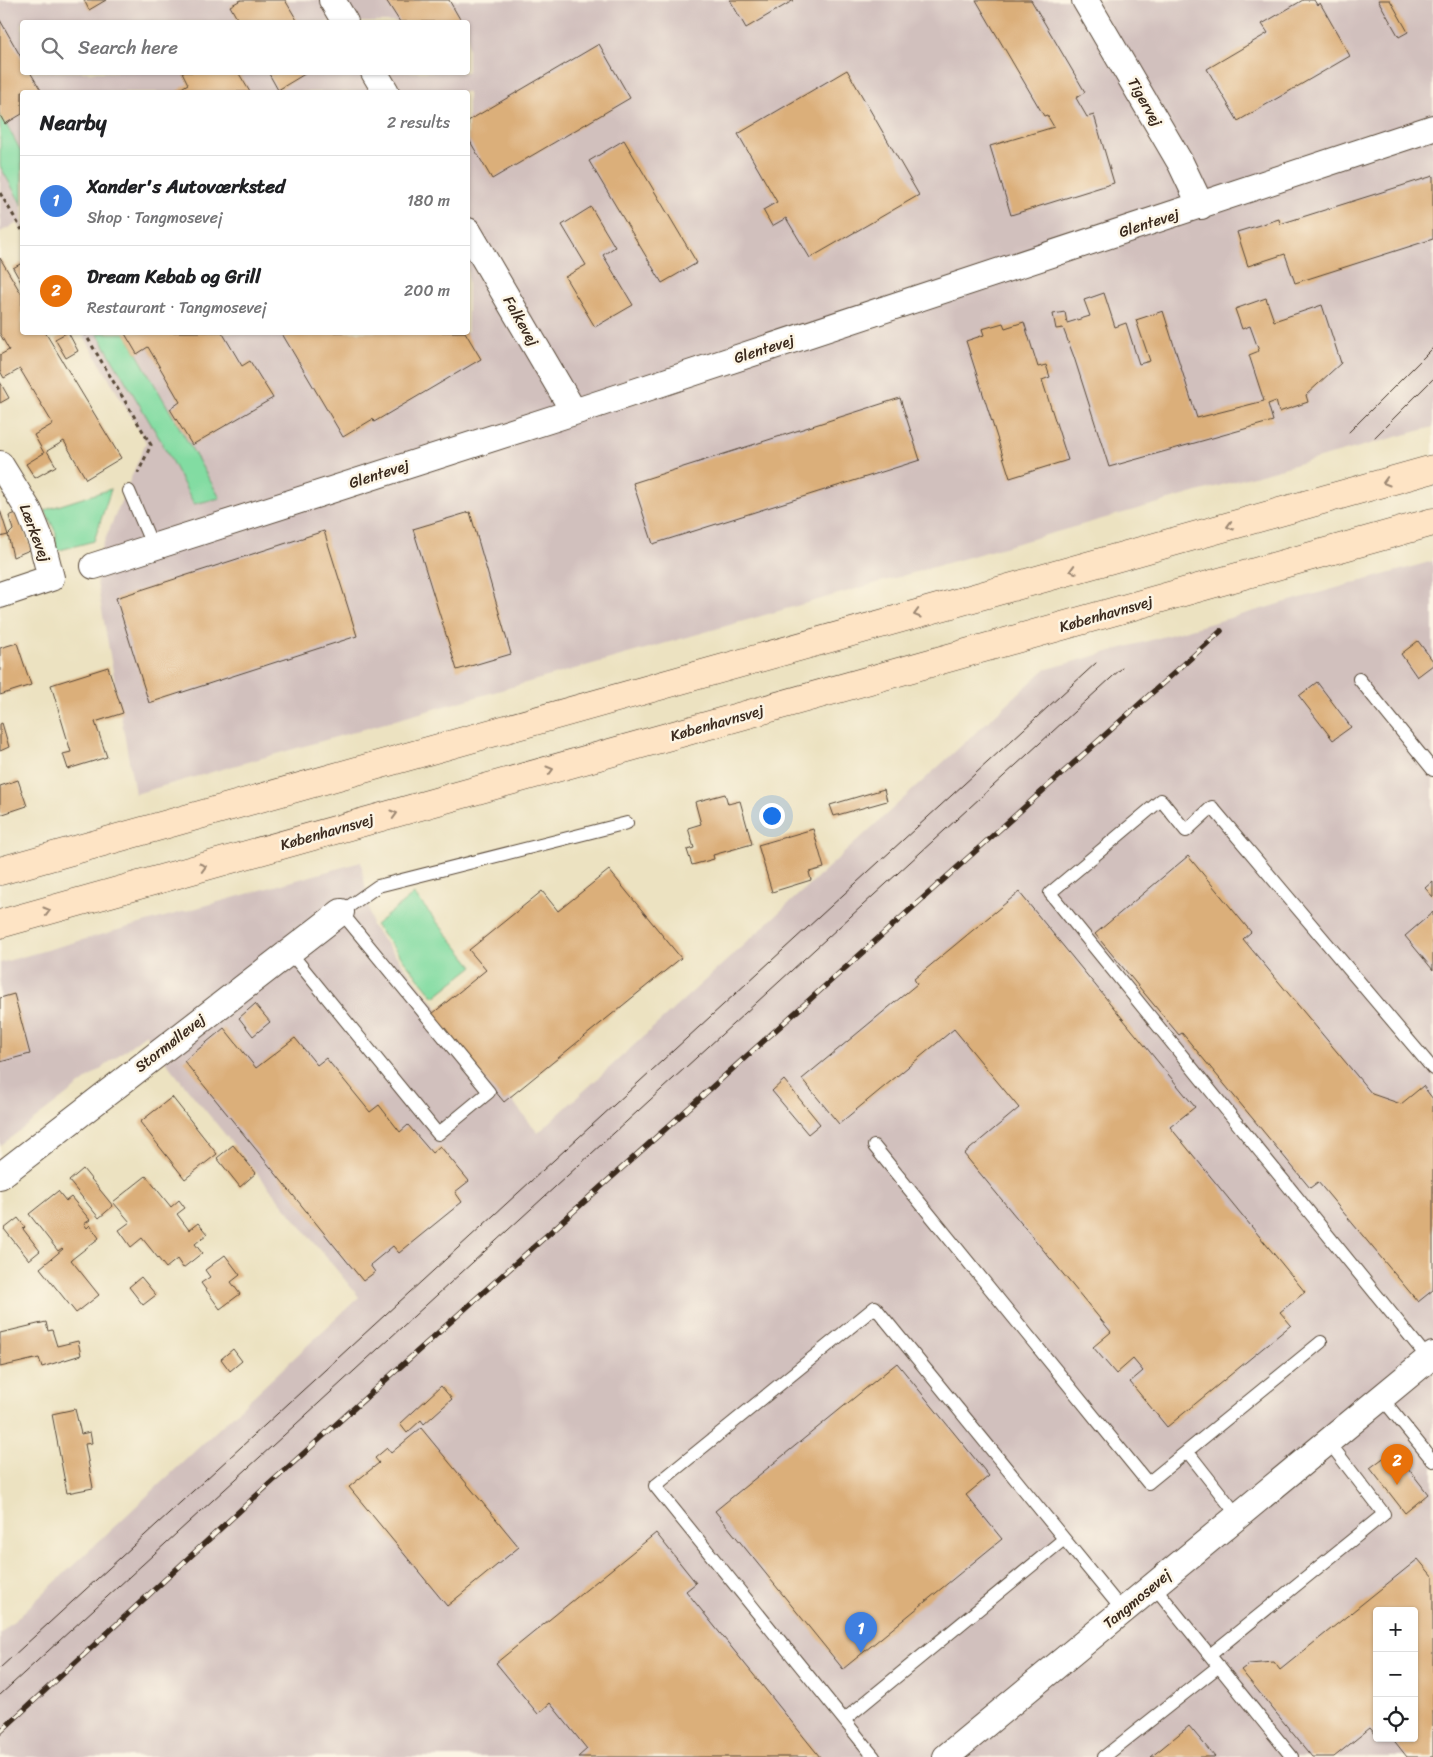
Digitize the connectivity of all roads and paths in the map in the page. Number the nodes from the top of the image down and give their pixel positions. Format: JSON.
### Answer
{"nodes":[{"id":1,"x":1085,"y":0,"type":"edge"},
{"id":2,"x":376,"y":75,"type":"edge"},
{"id":3,"x":385,"y":90,"type":"edge"},
{"id":4,"x":1433,"y":128,"type":"edge"},
{"id":5,"x":0,"y":193,"type":"edge"},
{"id":6,"x":1200,"y":206,"type":"junction"},
{"id":7,"x":20,"y":227,"type":"edge"},
{"id":8,"x":470,"y":234,"type":"edge"},
{"id":9,"x":86,"y":335,"type":"edge"},
{"id":10,"x":574,"y":412,"type":"junction"},
{"id":11,"x":0,"y":464,"type":"edge"},
{"id":12,"x":1433,"y":469,"type":"edge"},
{"id":13,"x":129,"y":491,"type":"joint"},
{"id":14,"x":1433,"y":522,"type":"edge"},
{"id":15,"x":153,"y":547,"type":"junction"},
{"id":16,"x":94,"y":566,"type":"dead end"},
{"id":17,"x":0,"y":594,"type":"edge"},
{"id":18,"x":1359,"y":679,"type":"dead end"},
{"id":19,"x":1433,"y":770,"type":"edge"},
{"id":20,"x":627,"y":823,"type":"dead end"},
{"id":21,"x":0,"y":871,"type":"edge"},
{"id":22,"x":341,"y":912,"type":"junction"},
{"id":23,"x":0,"y":924,"type":"edge"},
{"id":24,"x":289,"y":952,"type":"junction"},
{"id":25,"x":1433,"y":1069,"type":"edge"},
{"id":26,"x":874,"y":1146,"type":"dead end"},
{"id":27,"x":0,"y":1176,"type":"edge"},
{"id":28,"x":1321,"y":1342,"type":"dead end"},
{"id":29,"x":1432,"y":1359,"type":"edge"},
{"id":30,"x":1381,"y":1397,"type":"junction"},
{"id":31,"x":1328,"y":1441,"type":"junction"},
{"id":32,"x":1187,"y":1451,"type":"junction"},
{"id":33,"x":1433,"y":1461,"type":"edge"},
{"id":34,"x":1238,"y":1516,"type":"junction"},
{"id":35,"x":1064,"y":1539,"type":"junction"},
{"id":36,"x":1153,"y":1585,"type":"junction"},
{"id":37,"x":1122,"y":1611,"type":"junction"},
{"id":38,"x":1210,"y":1655,"type":"junction"},
{"id":39,"x":1219,"y":1666,"type":"junction"},
{"id":40,"x":844,"y":1720,"type":"junction"},
{"id":41,"x":874,"y":1757,"type":"edge"},
{"id":42,"x":946,"y":1757,"type":"edge"},
{"id":43,"x":1104,"y":1757,"type":"edge"},
{"id":44,"x":1292,"y":1757,"type":"edge"}],
"edges":[{"from":1,"to":6,"type":"street","name":"Tigervej"},
{"from":2,"to":3,"type":"street"},
{"from":4,"to":6,"type":"street","name":"Glentevej"},
{"from":5,"to":7,"type":"path"},
{"from":6,"to":10,"type":"street","name":"Glentevej"},
{"from":8,"to":10,"type":"street","name":"Falkevej"},
{"from":9,"to":13,"type":"path"},
{"from":10,"to":15,"type":"street","name":"Glentevej"},
{"from":11,"to":17,"type":"street","name":"Lærkevej"},
{"from":12,"to":21,"type":"main road","one_way":true},
{"from":13,"to":15,"type":"lane"},
{"from":23,"to":14,"type":"main road","name":"Københavnsvej","one_way":true},
{"from":15,"to":16,"type":"street","name":"Glentevej"},
{"from":18,"to":19,"type":"lane"},
{"from":20,"to":22,"type":"lane"},
{"from":22,"to":24,"type":"street","name":"Stormøllevej"},
{"from":22,"to":24,"type":"lane"},
{"from":24,"to":27,"type":"street","name":"Stormøllevej"},
{"from":25,"to":29,"type":"lane"},
{"from":26,"to":32,"type":"lane"},
{"from":28,"to":32,"type":"lane"},
{"from":29,"to":30,"type":"street","name":"Tangmosevej"},
{"from":30,"to":31,"type":"street","name":"Tangmosevej"},
{"from":30,"to":33,"type":"lane"},
{"from":31,"to":34,"type":"street","name":"Tangmosevej"},
{"from":31,"to":38,"type":"lane"},
{"from":32,"to":34,"type":"lane"},
{"from":34,"to":36,"type":"street","name":"Tangmosevej"},
{"from":35,"to":37,"type":"lane"},
{"from":35,"to":40,"type":"lane"},
{"from":35,"to":40,"type":"lane"},
{"from":36,"to":37,"type":"street","name":"Tangmosevej"},
{"from":36,"to":38,"type":"lane"},
{"from":37,"to":42,"type":"street","name":"Tangmosevej"},
{"from":38,"to":39,"type":"lane"},
{"from":39,"to":43,"type":"lane"},
{"from":39,"to":44,"type":"lane"},
{"from":40,"to":41,"type":"lane"}]}
